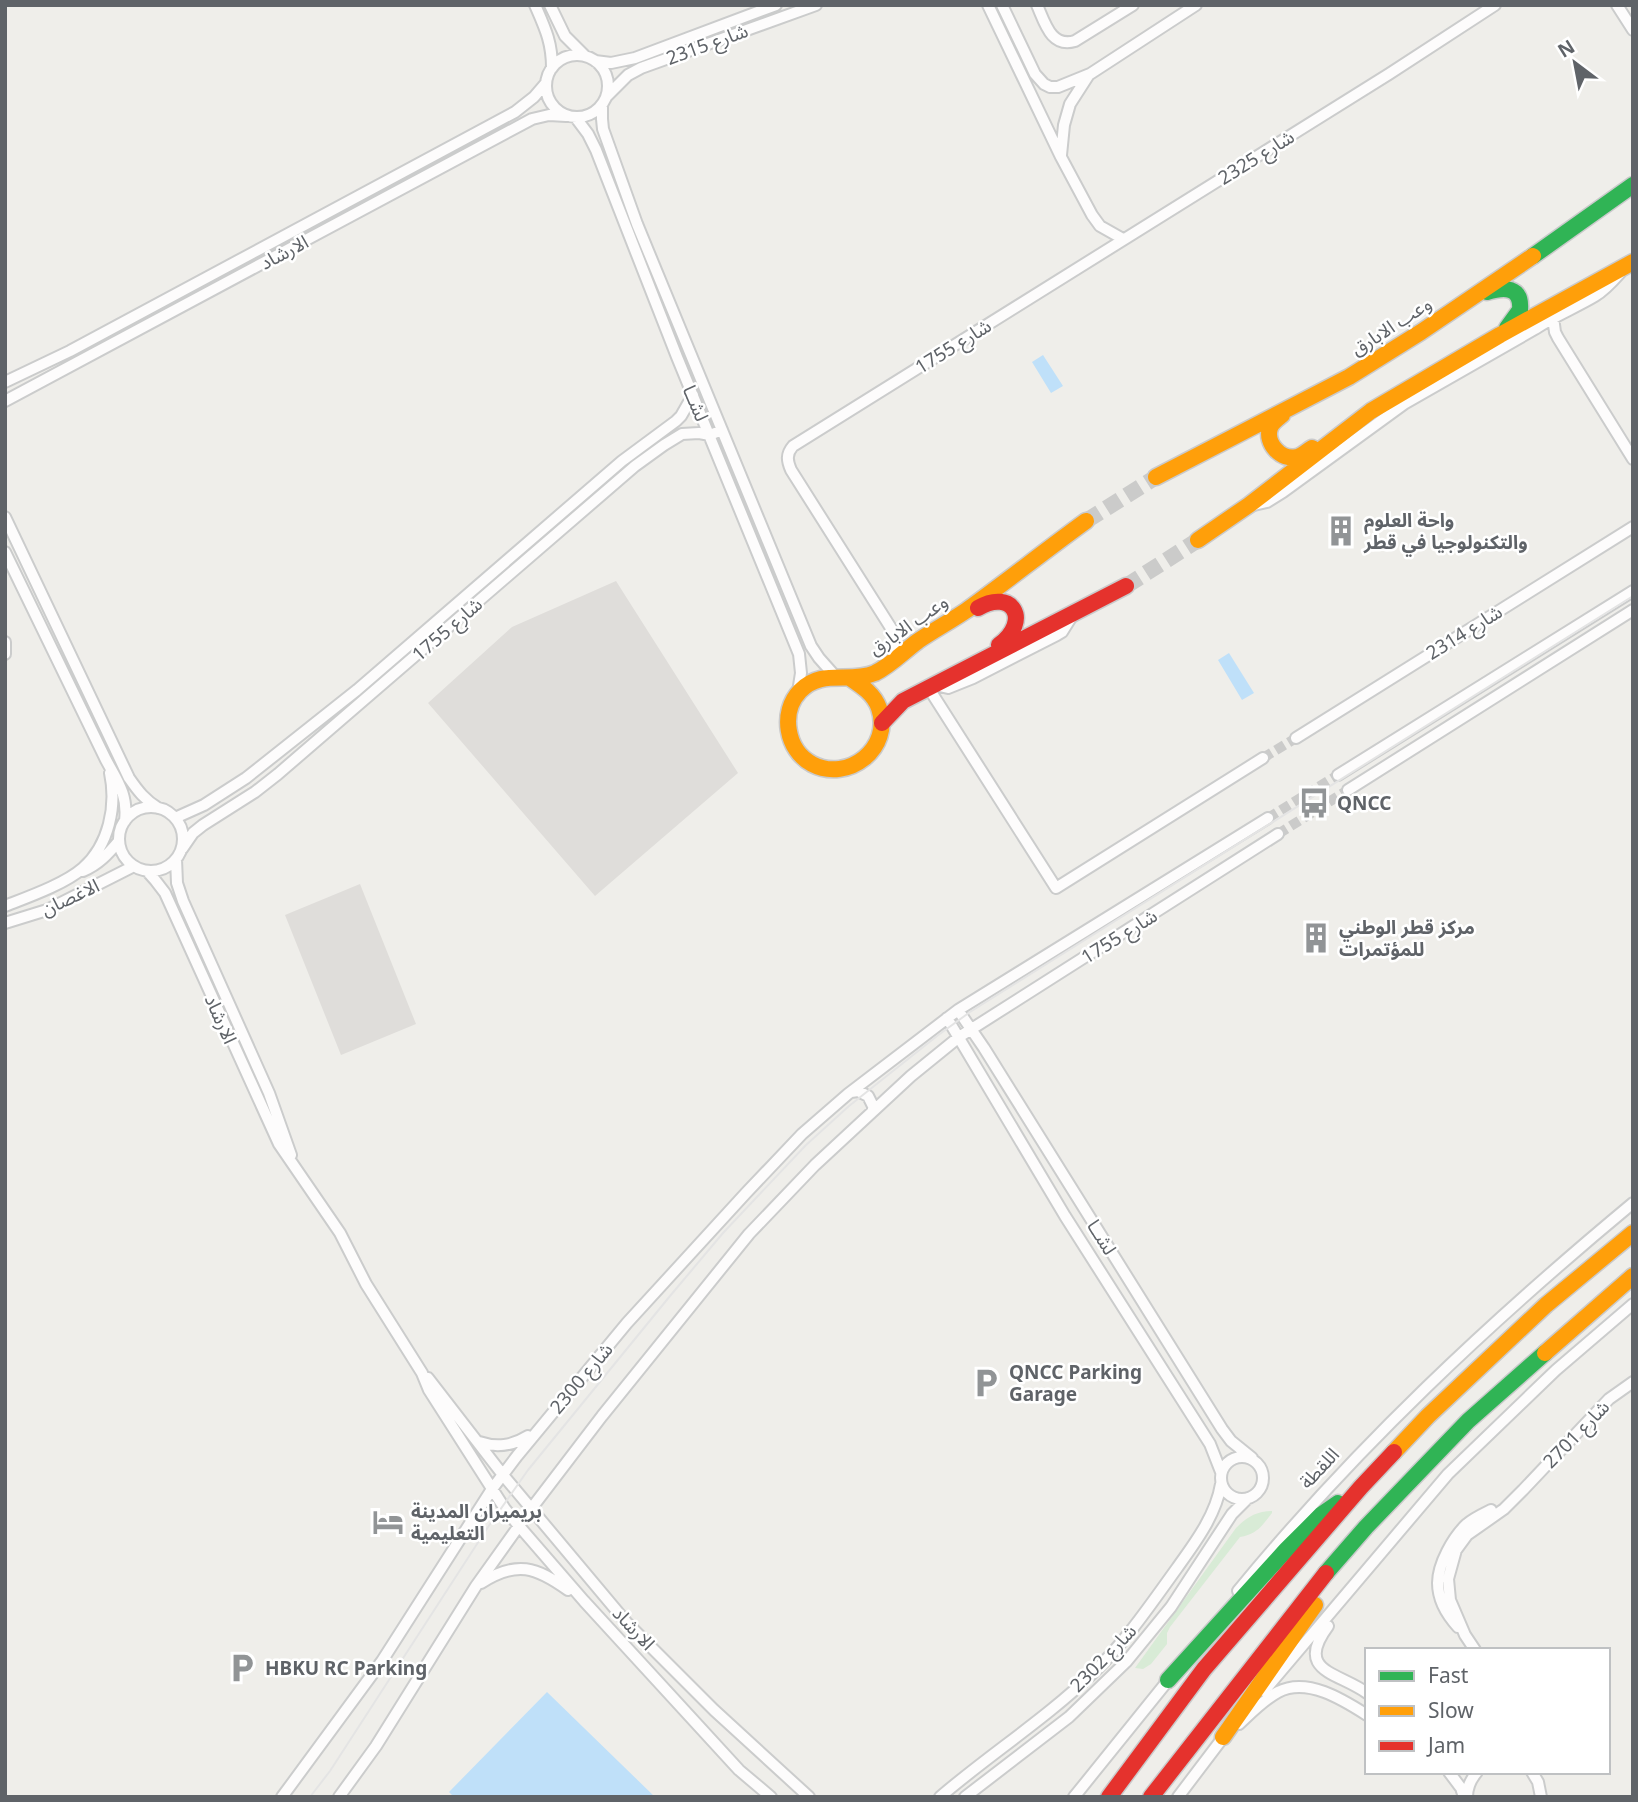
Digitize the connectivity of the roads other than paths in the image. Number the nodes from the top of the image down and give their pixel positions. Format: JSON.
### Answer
{"nodes":[{"id":1,"x":535,"y":5,"type":"edge"},
{"id":2,"x":550,"y":5,"type":"edge"},
{"id":3,"x":776,"y":5,"type":"edge"},
{"id":4,"x":816,"y":5,"type":"edge"},
{"id":5,"x":988,"y":5,"type":"edge"},
{"id":6,"x":1002,"y":5,"type":"edge"},
{"id":7,"x":1037,"y":5,"type":"edge"},
{"id":8,"x":1133,"y":5,"type":"edge"},
{"id":9,"x":1196,"y":5,"type":"edge"},
{"id":10,"x":1495,"y":5,"type":"edge"},
{"id":11,"x":1617,"y":5,"type":"edge"},
{"id":12,"x":1633,"y":30,"type":"edge"},
{"id":13,"x":590,"y":59,"type":"junction"},
{"id":14,"x":552,"y":68,"type":"junction"},
{"id":15,"x":1090,"y":74,"type":"junction"},
{"id":16,"x":546,"y":83,"type":"junction"},
{"id":17,"x":605,"y":101,"type":"junction"},
{"id":18,"x":571,"y":117,"type":"junction"},
{"id":19,"x":1060,"y":157,"type":"junction"},
{"id":20,"x":1633,"y":185,"type":"edge"},
{"id":21,"x":1123,"y":239,"type":"junction"},
{"id":22,"x":1631,"y":263,"type":"edge"},
{"id":23,"x":1474,"y":296,"type":"junction"},
{"id":24,"x":1553,"y":317,"type":"junction"},
{"id":25,"x":1535,"y":330,"type":"junction"},
{"id":26,"x":1500,"y":335,"type":"junction"},
{"id":27,"x":1558,"y":338,"type":"junction"},
{"id":28,"x":1468,"y":367,"type":"junction"},
{"id":29,"x":1441,"y":370,"type":"junction"},
{"id":30,"x":5,"y":383,"type":"edge"},
{"id":31,"x":693,"y":395,"type":"junction"},
{"id":32,"x":5,"y":401,"type":"edge"},
{"id":33,"x":1298,"y":403,"type":"junction"},
{"id":34,"x":1355,"y":421,"type":"junction"},
{"id":35,"x":722,"y":430,"type":"junction"},
{"id":36,"x":710,"y":435,"type":"junction"},
{"id":37,"x":1633,"y":459,"type":"edge"},
{"id":38,"x":1156,"y":477,"type":"tunnel mouth"},
{"id":39,"x":1249,"y":505,"type":"junction"},
{"id":40,"x":5,"y":517,"type":"edge"},
{"id":41,"x":1086,"y":521,"type":"tunnel mouth"},
{"id":42,"x":1633,"y":527,"type":"edge"},
{"id":43,"x":1198,"y":540,"type":"tunnel mouth"},
{"id":44,"x":5,"y":552,"type":"edge"},
{"id":45,"x":1126,"y":586,"type":"tunnel mouth"},
{"id":46,"x":1633,"y":591,"type":"edge"},
{"id":47,"x":1633,"y":610,"type":"edge"},
{"id":48,"x":1074,"y":614,"type":"junction"},
{"id":49,"x":946,"y":624,"type":"junction"},
{"id":50,"x":897,"y":636,"type":"junction"},
{"id":51,"x":918,"y":641,"type":"junction"},
{"id":52,"x":5,"y":642,"type":"edge"},
{"id":53,"x":6,"y":653,"type":"edge"},
{"id":54,"x":894,"y":662,"type":"junction"},
{"id":55,"x":972,"y":665,"type":"junction"},
{"id":56,"x":843,"y":677,"type":"junction"},
{"id":57,"x":936,"y":686,"type":"junction"},
{"id":58,"x":798,"y":693,"type":"junction"},
{"id":59,"x":944,"y":712,"type":"junction"},
{"id":60,"x":882,"y":723,"type":"junction"},
{"id":61,"x":1296,"y":738,"type":"tunnel mouth"},
{"id":62,"x":1263,"y":758,"type":"tunnel mouth"},
{"id":63,"x":106,"y":760,"type":"junction"},
{"id":64,"x":1338,"y":775,"type":"tunnel mouth"},
{"id":65,"x":1348,"y":790,"type":"tunnel mouth"},
{"id":66,"x":158,"y":808,"type":"junction"},
{"id":67,"x":175,"y":818,"type":"junction"},
{"id":68,"x":1268,"y":818,"type":"tunnel mouth"},
{"id":69,"x":125,"y":821,"type":"junction"},
{"id":70,"x":1278,"y":834,"type":"tunnel mouth"},
{"id":71,"x":119,"y":841,"type":"junction"},
{"id":72,"x":179,"y":854,"type":"junction"},
{"id":73,"x":134,"y":866,"type":"junction"},
{"id":74,"x":147,"y":871,"type":"junction"},
{"id":75,"x":68,"y":877,"type":"junction"},
{"id":76,"x":5,"y":906,"type":"edge"},
{"id":77,"x":5,"y":923,"type":"edge"},
{"id":78,"x":958,"y":1010,"type":"junction"},
{"id":79,"x":947,"y":1018,"type":"junction"},
{"id":80,"x":972,"y":1029,"type":"junction"},
{"id":81,"x":959,"y":1037,"type":"junction"},
{"id":82,"x":848,"y":1094,"type":"junction"},
{"id":83,"x":873,"y":1111,"type":"junction"},
{"id":84,"x":296,"y":1167,"type":"junction"},
{"id":85,"x":1633,"y":1203,"type":"edge"},
{"id":86,"x":1633,"y":1233,"type":"edge"},
{"id":87,"x":1633,"y":1276,"type":"edge"},
{"id":88,"x":1633,"y":1304,"type":"edge"},
{"id":89,"x":422,"y":1373,"type":"junction"},
{"id":90,"x":1633,"y":1382,"type":"edge"},
{"id":91,"x":537,"y":1431,"type":"junction"},
{"id":92,"x":479,"y":1442,"type":"junction"},
{"id":93,"x":1252,"y":1458,"type":"junction"},
{"id":94,"x":503,"y":1475,"type":"junction"},
{"id":95,"x":1221,"y":1478,"type":"junction"},
{"id":96,"x":1361,"y":1487,"type":"junction"},
{"id":97,"x":492,"y":1489,"type":"junction"},
{"id":98,"x":1248,"y":1498,"type":"junction"},
{"id":99,"x":531,"y":1509,"type":"junction"},
{"id":100,"x":519,"y":1527,"type":"junction"},
{"id":101,"x":1346,"y":1550,"type":"junction"},
{"id":102,"x":1365,"y":1573,"type":"junction"},
{"id":103,"x":476,"y":1586,"type":"junction"},
{"id":104,"x":584,"y":1601,"type":"junction"},
{"id":105,"x":1474,"y":1648,"type":"edge"},
{"id":106,"x":1168,"y":1680,"type":"junction"},
{"id":107,"x":1365,"y":1691,"type":"edge"},
{"id":108,"x":1365,"y":1714,"type":"edge"},
{"id":109,"x":1223,"y":1737,"type":"junction"},
{"id":110,"x":1450,"y":1774,"type":"edge"},
{"id":111,"x":1475,"y":1774,"type":"edge"},
{"id":112,"x":1533,"y":1774,"type":"edge"},
{"id":113,"x":282,"y":1797,"type":"edge"},
{"id":114,"x":339,"y":1797,"type":"edge"},
{"id":115,"x":771,"y":1797,"type":"edge"},
{"id":116,"x":809,"y":1797,"type":"edge"},
{"id":117,"x":940,"y":1797,"type":"edge"},
{"id":118,"x":965,"y":1797,"type":"edge"},
{"id":119,"x":1074,"y":1797,"type":"edge"},
{"id":120,"x":1108,"y":1797,"type":"edge"},
{"id":121,"x":1151,"y":1797,"type":"edge"},
{"id":122,"x":1178,"y":1797,"type":"edge"},
{"id":123,"x":1466,"y":1797,"type":"edge"},
{"id":124,"x":1541,"y":1797,"type":"edge"}],
"edges":[{"from":1,"to":14,"type":"street"},
{"from":2,"to":13,"type":"street"},
{"from":3,"to":13,"type":"street","name":"شارع 2315"},
{"from":4,"to":17,"type":"street","name":"شارع 2315"},
{"from":5,"to":19,"type":"street"},
{"from":6,"to":15,"type":"street"},
{"from":7,"to":8,"type":"street"},
{"from":9,"to":15,"type":"street"},
{"from":10,"to":21,"type":"street","name":"شارع 2325"},
{"from":11,"to":12,"type":"street"},
{"from":13,"to":14,"type":"street"},
{"from":13,"to":17,"type":"street"},
{"from":14,"to":16,"type":"street"},
{"from":15,"to":19,"type":"street"},
{"from":16,"to":18,"type":"street"},
{"from":16,"to":30,"type":"street","name":"الارشاد"},
{"from":17,"to":18,"type":"street"},
{"from":17,"to":35,"type":"street","name":"لشــا"},
{"from":18,"to":31,"type":"street","name":"لشــا"},
{"from":18,"to":32,"type":"street","name":"الارشاد"},
{"from":19,"to":21,"type":"street"},
{"from":20,"to":23,"type":"street","name":"وعب الابارق"},
{"from":21,"to":50,"type":"street","name":"شارع 1755"},
{"from":22,"to":24,"type":"street"},
{"from":22,"to":26,"type":"street"},
{"from":23,"to":26,"type":"street"},
{"from":23,"to":33,"type":"street","name":"وعب الابارق"},
{"from":24,"to":25,"type":"street"},
{"from":24,"to":27,"type":"street"},
{"from":25,"to":27,"type":"street"},
{"from":25,"to":28,"type":"street"},
{"from":26,"to":29,"type":"street"},
{"from":27,"to":37,"type":"street"},
{"from":28,"to":29,"type":"street"},
{"from":28,"to":39,"type":"street"},
{"from":29,"to":34,"type":"street"},
{"from":31,"to":36,"type":"street","name":"لشــا"},
{"from":31,"to":67,"type":"street","name":"شارع 1755"},
{"from":33,"to":34,"type":"street"},
{"from":33,"to":38,"type":"street","name":"وعب الابارق"},
{"from":34,"to":39,"type":"street"},
{"from":35,"to":36,"type":"street","name":"شارع 1755"},
{"from":35,"to":56,"type":"street","name":"لشــا"},
{"from":36,"to":58,"type":"street","name":"لشــا"},
{"from":36,"to":72,"type":"street","name":"شارع 1755"},
{"from":39,"to":43,"type":"street"},
{"from":40,"to":66,"type":"street"},
{"from":41,"to":49,"type":"street","name":"وعب الابارق"},
{"from":42,"to":61,"type":"street","name":"شارع 2314"},
{"from":44,"to":63,"type":"street"},
{"from":45,"to":48,"type":"street"},
{"from":46,"to":64,"type":"street"},
{"from":47,"to":65,"type":"street"},
{"from":48,"to":55,"type":"street"},
{"from":48,"to":57,"type":"street"},
{"from":49,"to":51,"type":"street","name":"وعب الابارق"},
{"from":49,"to":55,"type":"street"},
{"from":50,"to":51,"type":"street"},
{"from":50,"to":54,"type":"street"},
{"from":51,"to":54,"type":"street","name":"وعب الابارق"},
{"from":52,"to":53,"type":"street"},
{"from":54,"to":56,"type":"street","name":"وعب الابارق"},
{"from":55,"to":57,"type":"street"},
{"from":56,"to":58,"type":"street"},
{"from":56,"to":60,"type":"street"},
{"from":57,"to":59,"type":"street"},
{"from":57,"to":59,"type":"street"},
{"from":57,"to":60,"type":"street"},
{"from":58,"to":60,"type":"street"},
{"from":59,"to":62,"type":"street"},
{"from":63,"to":69,"type":"street"},
{"from":63,"to":75,"type":"street","name":"الاغصان"},
{"from":66,"to":67,"type":"street"},
{"from":66,"to":69,"type":"street"},
{"from":67,"to":72,"type":"street"},
{"from":68,"to":78,"type":"street","name":"شارع 1755"},
{"from":69,"to":71,"type":"street"},
{"from":70,"to":80,"type":"street","name":"شارع 1755"},
{"from":71,"to":73,"type":"street"},
{"from":71,"to":75,"type":"street","name":"الاغصان"},
{"from":72,"to":74,"type":"street"},
{"from":72,"to":84,"type":"street","name":"الارشاد"},
{"from":73,"to":74,"type":"street"},
{"from":73,"to":77,"type":"street","name":"الاغصان"},
{"from":74,"to":84,"type":"street","name":"الارشاد"},
{"from":75,"to":76,"type":"street","name":"الاغصان"},
{"from":78,"to":79,"type":"street","name":"شارع 1755"},
{"from":78,"to":80,"type":"street","name":"لشــا"},
{"from":79,"to":81,"type":"street","name":"لشــا"},
{"from":79,"to":82,"type":"street","name":"شارع 2300"},
{"from":80,"to":81,"type":"street","name":"شارع 1755"},
{"from":80,"to":93,"type":"street","name":"لشــا"},
{"from":81,"to":83,"type":"street","name":"شارع 2300"},
{"from":81,"to":95,"type":"street","name":"لشــا"},
{"from":82,"to":83,"type":"street"},
{"from":82,"to":91,"type":"street","name":"شارع 2300"},
{"from":83,"to":99,"type":"street","name":"شارع 2300"},
{"from":84,"to":89,"type":"street","name":"الارشاد"},
{"from":85,"to":106,"type":"street","name":"اللقطة"},
{"from":86,"to":96,"type":"street"},
{"from":87,"to":101,"type":"street"},
{"from":88,"to":102,"type":"street"},
{"from":89,"to":92,"type":"street","name":"الارشاد"},
{"from":89,"to":97,"type":"street","name":"الارشاد"},
{"from":90,"to":105,"type":"street","name":"شارع 2701"},
{"from":91,"to":92,"type":"street"},
{"from":91,"to":94,"type":"street","name":"شارع 2300"},
{"from":92,"to":94,"type":"street","name":"الارشاد"},
{"from":93,"to":95,"type":"street"},
{"from":93,"to":98,"type":"street"},
{"from":94,"to":97,"type":"street","name":"شارع 2300"},
{"from":94,"to":99,"type":"street","name":"الارشاد"},
{"from":95,"to":98,"type":"street"},
{"from":95,"to":117,"type":"street","name":"شارع 2302"},
{"from":96,"to":106,"type":"street"},
{"from":96,"to":120,"type":"street"},
{"from":97,"to":100,"type":"street","name":"الارشاد"},
{"from":97,"to":113,"type":"street","name":"شارع 2300"},
{"from":98,"to":118,"type":"street","name":"شارع 2302"},
{"from":99,"to":100,"type":"street","name":"شارع 2300"},
{"from":99,"to":116,"type":"street","name":"الارشاد"},
{"from":100,"to":103,"type":"street","name":"شارع 2300"},
{"from":100,"to":104,"type":"street","name":"الارشاد"},
{"from":101,"to":109,"type":"street"},
{"from":101,"to":121,"type":"street"},
{"from":102,"to":107,"type":"street"},
{"from":102,"to":109,"type":"street"},
{"from":103,"to":104,"type":"street","name":"الارشاد"},
{"from":103,"to":114,"type":"street","name":"شارع 2300"},
{"from":104,"to":115,"type":"street","name":"الارشاد"},
{"from":106,"to":119,"type":"street","name":"اللقطة"},
{"from":108,"to":109,"type":"street"},
{"from":109,"to":122,"type":"street"},
{"from":110,"to":123,"type":"street"},
{"from":111,"to":123,"type":"street"},
{"from":112,"to":124,"type":"street"}]}
